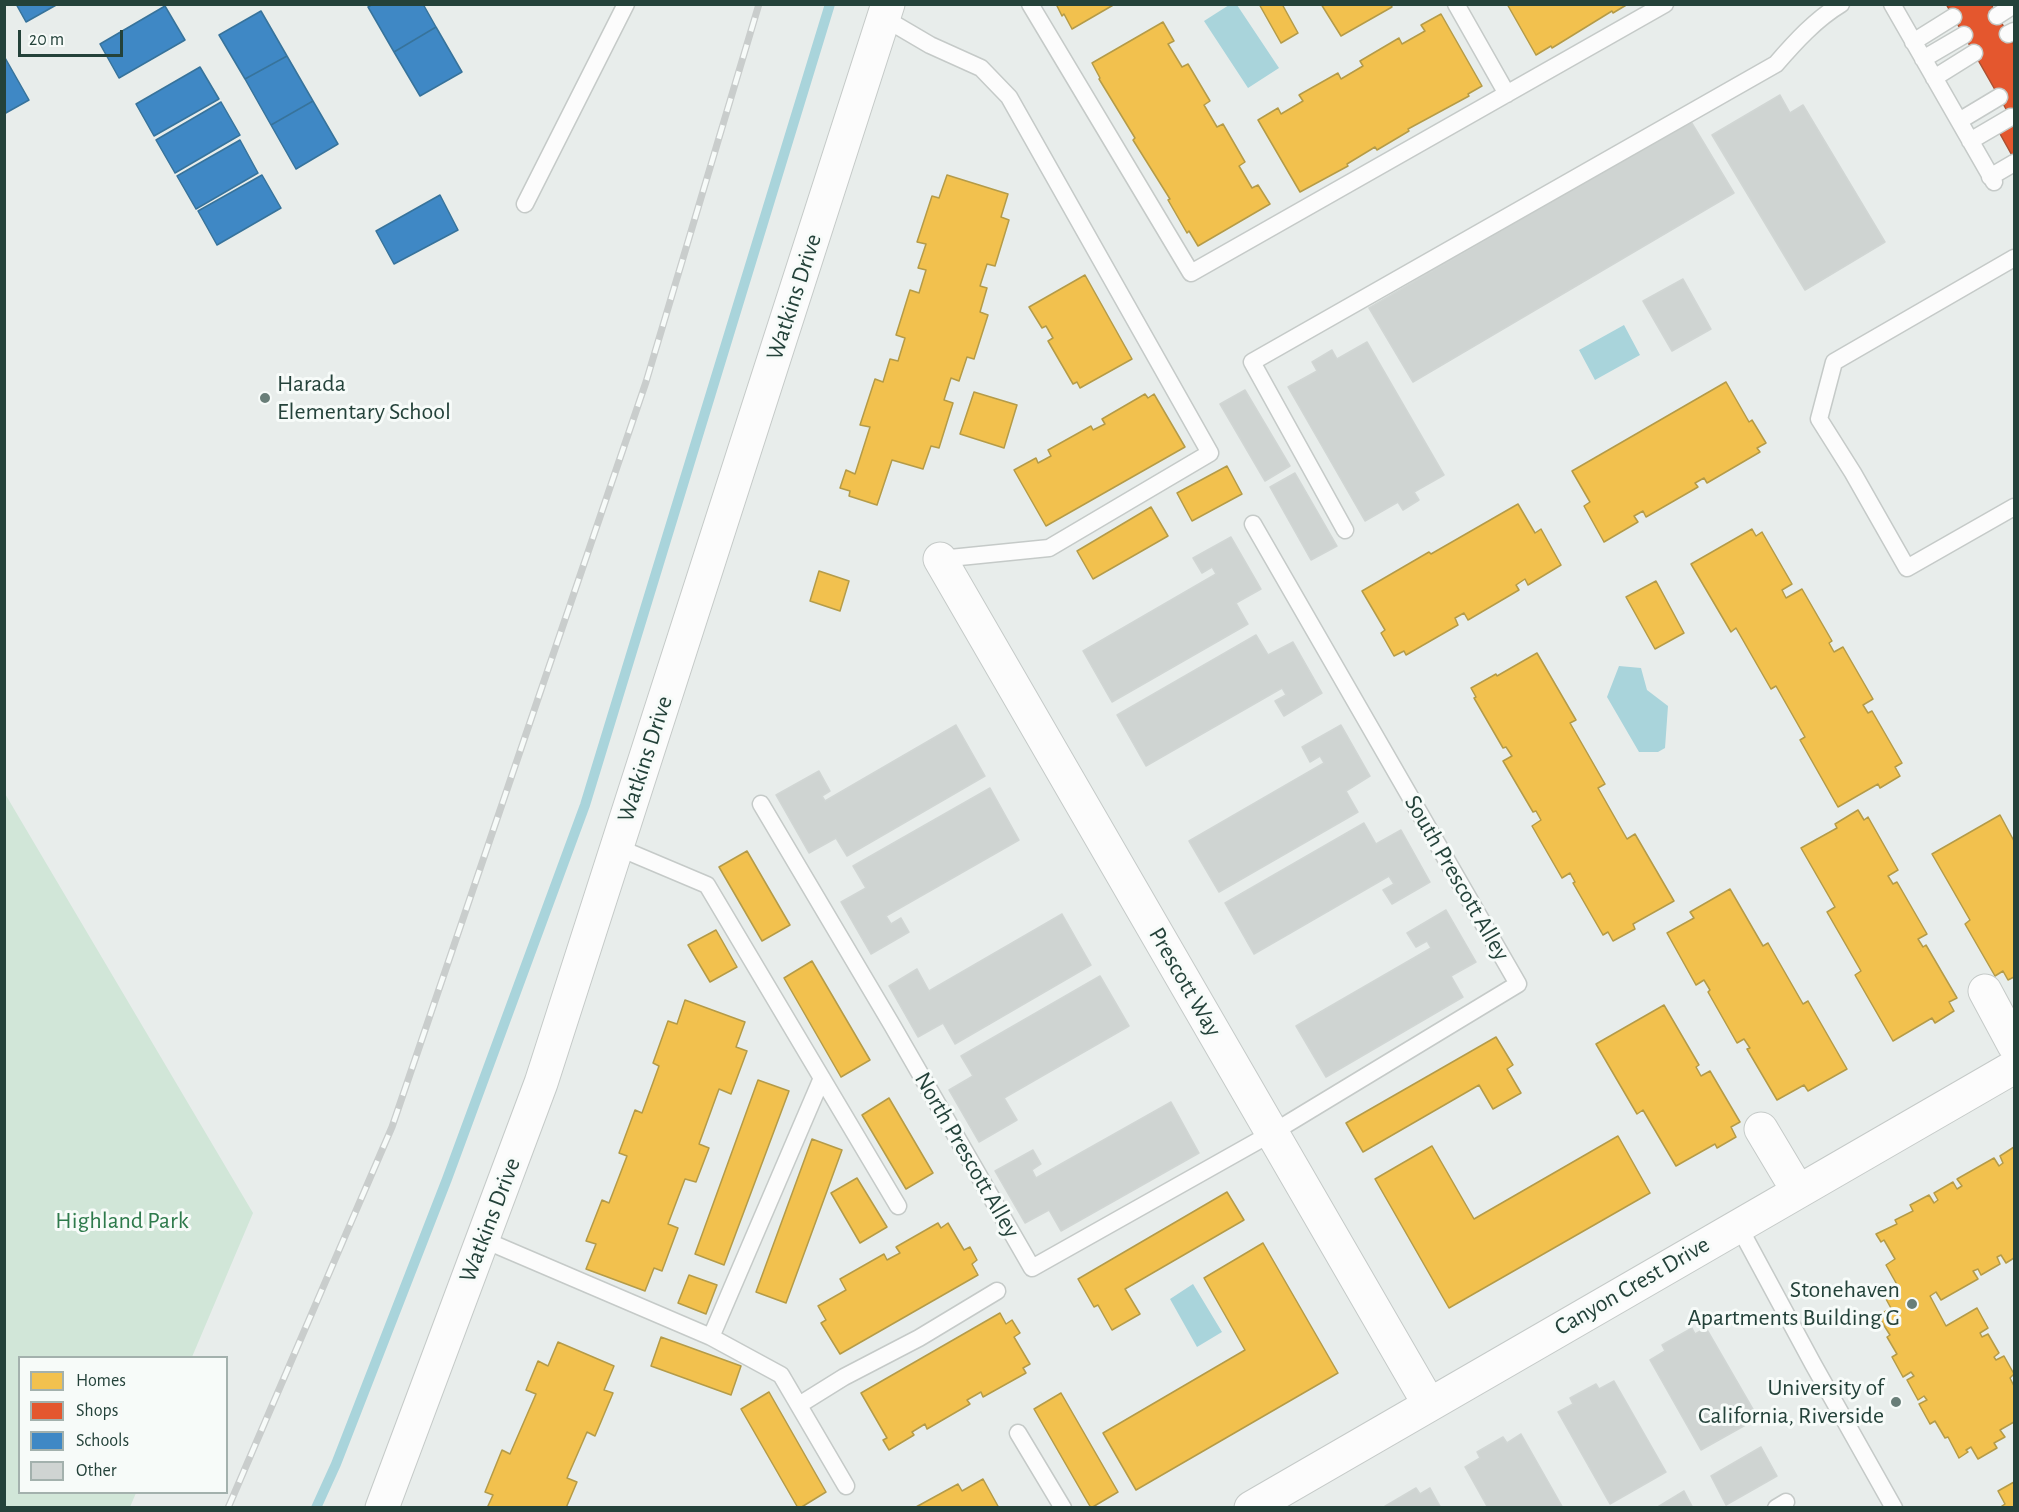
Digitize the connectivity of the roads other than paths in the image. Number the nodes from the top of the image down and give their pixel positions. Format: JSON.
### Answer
{"nodes":[{"id":1,"x":626,"y":4,"type":"edge"},
{"id":2,"x":1030,"y":4,"type":"edge"},
{"id":3,"x":1456,"y":4,"type":"edge"},
{"id":4,"x":1665,"y":4,"type":"edge"},
{"id":5,"x":1841,"y":4,"type":"edge"},
{"id":6,"x":1892,"y":4,"type":"edge"},
{"id":7,"x":2014,"y":5,"type":"edge"},
{"id":8,"x":886,"y":11,"type":"edge"},
{"id":9,"x":1997,"y":16,"type":"dead end"},
{"id":10,"x":1953,"y":17,"type":"dead end"},
{"id":11,"x":1964,"y":35,"type":"dead end"},
{"id":12,"x":1913,"y":42,"type":"junction"},
{"id":13,"x":1974,"y":53,"type":"dead end"},
{"id":14,"x":1923,"y":59,"type":"junction"},
{"id":15,"x":1934,"y":78,"type":"junction"},
{"id":16,"x":1507,"y":94,"type":"junction"},
{"id":17,"x":1999,"y":97,"type":"dead end"},
{"id":18,"x":2011,"y":117,"type":"dead end"},
{"id":19,"x":1959,"y":121,"type":"junction"},
{"id":20,"x":1970,"y":141,"type":"junction"},
{"id":21,"x":2014,"y":163,"type":"edge"},
{"id":22,"x":525,"y":204,"type":"dead end"},
{"id":23,"x":2014,"y":258,"type":"edge"},
{"id":24,"x":2014,"y":507,"type":"edge"},
{"id":25,"x":1252,"y":524,"type":"dead end"},
{"id":26,"x":1345,"y":530,"type":"dead end"},
{"id":27,"x":940,"y":559,"type":"joint"},
{"id":28,"x":761,"y":804,"type":"dead end"},
{"id":29,"x":616,"y":847,"type":"junction"},
{"id":30,"x":1985,"y":990,"type":"dead end"},
{"id":31,"x":2014,"y":1045,"type":"edge"},
{"id":32,"x":2014,"y":1067,"type":"edge"},
{"id":33,"x":822,"y":1078,"type":"junction"},
{"id":34,"x":1761,"y":1129,"type":"dead end"},
{"id":35,"x":1272,"y":1132,"type":"junction"},
{"id":36,"x":1798,"y":1191,"type":"junction"},
{"id":37,"x":898,"y":1206,"type":"dead end"},
{"id":38,"x":1738,"y":1226,"type":"junction"},
{"id":39,"x":482,"y":1239,"type":"junction"},
{"id":40,"x":997,"y":1291,"type":"dead end"},
{"id":41,"x":711,"y":1337,"type":"junction"},
{"id":42,"x":1429,"y":1404,"type":"junction"},
{"id":43,"x":799,"y":1405,"type":"junction"},
{"id":44,"x":1018,"y":1433,"type":"dead end"},
{"id":45,"x":846,"y":1486,"type":"dead end"},
{"id":46,"x":386,"y":1507,"type":"edge"},
{"id":47,"x":1063,"y":1508,"type":"edge"},
{"id":48,"x":1251,"y":1508,"type":"edge"},
{"id":49,"x":1894,"y":1508,"type":"edge"}],
"edges":[{"from":1,"to":22,"type":"lane"},
{"from":2,"to":16,"type":"lane"},
{"from":3,"to":16,"type":"lane"},
{"from":4,"to":16,"type":"lane"},
{"from":5,"to":26,"type":"lane"},
{"from":6,"to":12,"type":"lane"},
{"from":7,"to":9,"type":"lane"},
{"from":8,"to":27,"type":"lane"},
{"from":8,"to":29,"type":"street","name":"Watkins Drive"},
{"from":10,"to":12,"type":"lane"},
{"from":11,"to":14,"type":"lane"},
{"from":12,"to":14,"type":"lane"},
{"from":13,"to":15,"type":"lane"},
{"from":14,"to":15,"type":"lane"},
{"from":15,"to":19,"type":"lane"},
{"from":17,"to":19,"type":"lane"},
{"from":18,"to":20,"type":"lane"},
{"from":19,"to":20,"type":"lane"},
{"from":20,"to":21,"type":"lane"},
{"from":23,"to":24,"type":"lane"},
{"from":25,"to":35,"type":"lane","name":"South Prescott Alley"},
{"from":27,"to":35,"type":"street","name":"Prescott Way"},
{"from":28,"to":35,"type":"lane","name":"North Prescott Alley"},
{"from":29,"to":33,"type":"lane"},
{"from":29,"to":39,"type":"street","name":"Watkins Drive"},
{"from":30,"to":31,"type":"street"},
{"from":32,"to":36,"type":"street","name":"Canyon Crest Drive"},
{"from":33,"to":37,"type":"lane"},
{"from":33,"to":41,"type":"lane"},
{"from":34,"to":36,"type":"street"},
{"from":35,"to":42,"type":"street","name":"Prescott Way"},
{"from":36,"to":38,"type":"street","name":"Canyon Crest Drive"},
{"from":38,"to":42,"type":"street","name":"Canyon Crest Drive"},
{"from":38,"to":49,"type":"lane"},
{"from":39,"to":41,"type":"lane"},
{"from":39,"to":46,"type":"street","name":"Watkins Drive"},
{"from":40,"to":43,"type":"lane"},
{"from":41,"to":43,"type":"lane"},
{"from":42,"to":48,"type":"street","name":"Canyon Crest Drive"},
{"from":43,"to":45,"type":"lane"},
{"from":44,"to":47,"type":"lane"}]}
